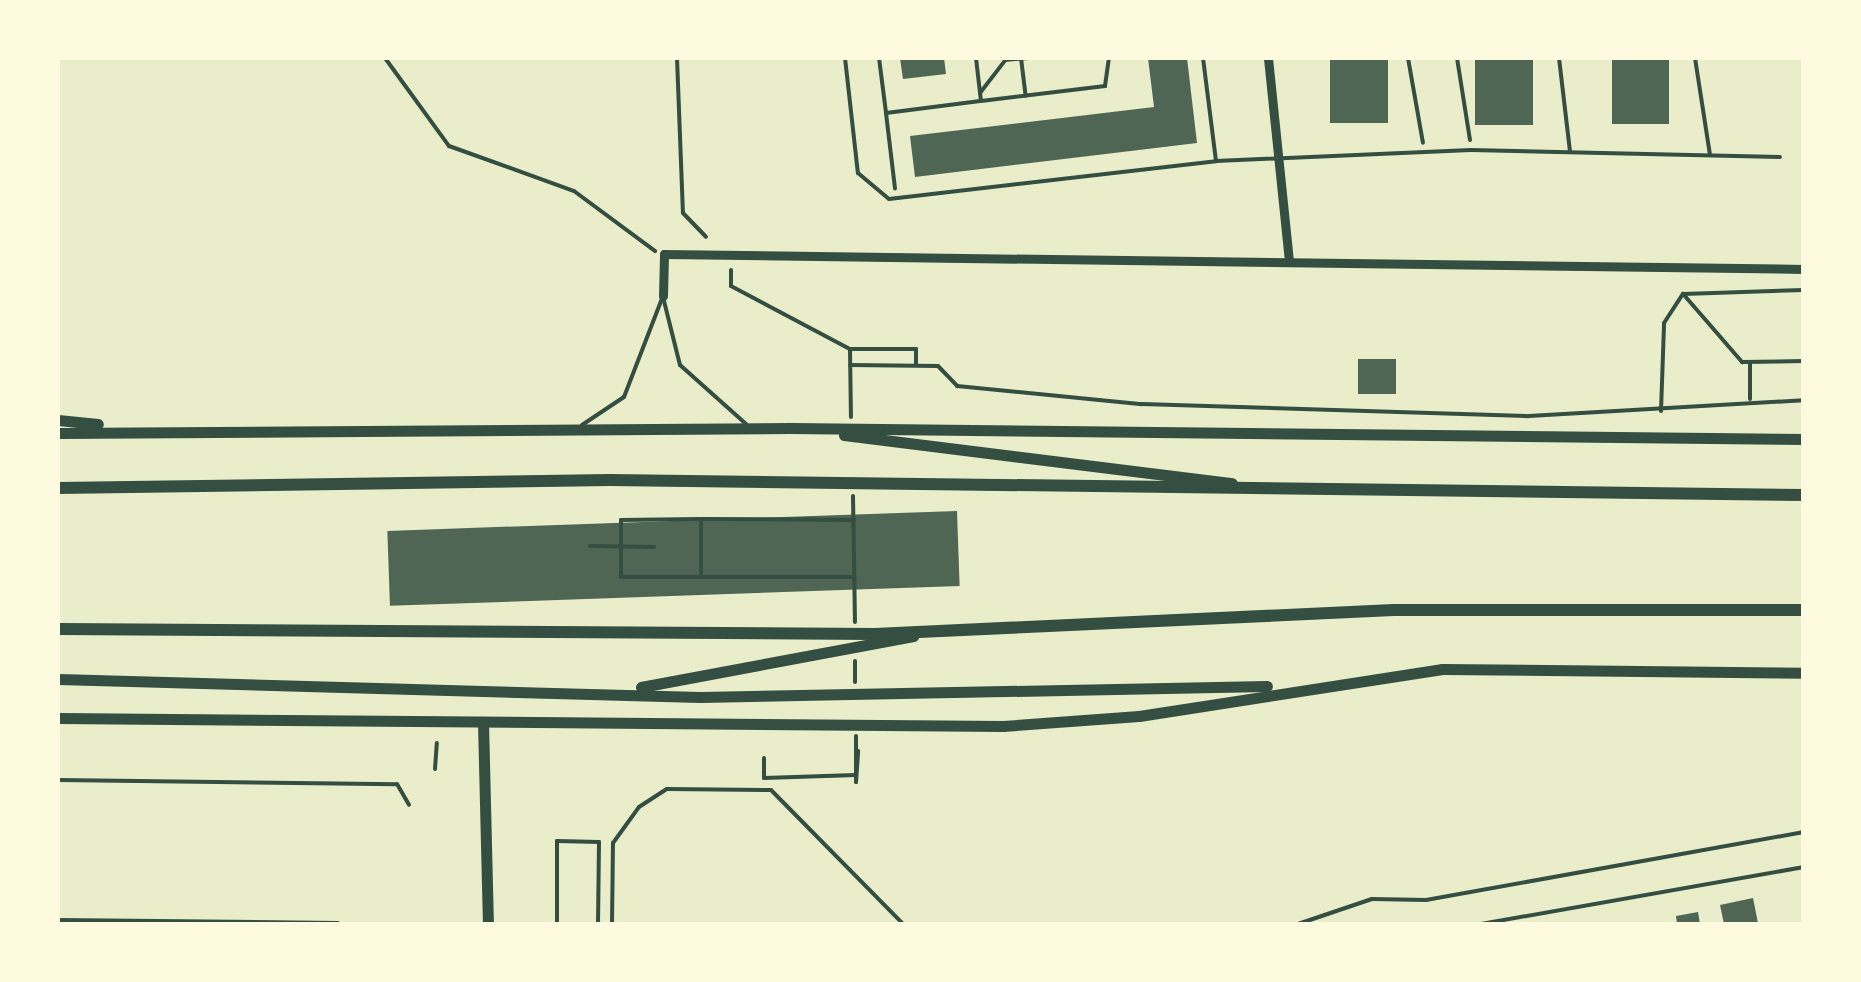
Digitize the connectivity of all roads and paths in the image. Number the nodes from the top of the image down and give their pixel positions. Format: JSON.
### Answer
{"nodes":[{"id":1,"x":386,"y":58,"type":"edge"},
{"id":2,"x":677,"y":58,"type":"edge"},
{"id":3,"x":845,"y":58,"type":"edge"},
{"id":4,"x":879,"y":58,"type":"edge"},
{"id":5,"x":976,"y":58,"type":"edge"},
{"id":6,"x":1021,"y":58,"type":"edge"},
{"id":7,"x":1029,"y":58,"type":"edge"},
{"id":8,"x":1110,"y":58,"type":"edge"},
{"id":9,"x":1204,"y":58,"type":"edge"},
{"id":10,"x":1268,"y":58,"type":"edge"},
{"id":11,"x":1408,"y":58,"type":"edge"},
{"id":12,"x":1456,"y":58,"type":"edge"},
{"id":13,"x":1559,"y":58,"type":"edge"},
{"id":14,"x":1696,"y":58,"type":"edge"},
{"id":15,"x":1006,"y":59,"type":"edge"},
{"id":16,"x":980,"y":93,"type":"junction"},
{"id":17,"x":1026,"y":96,"type":"junction"},
{"id":18,"x":982,"y":101,"type":"junction"},
{"id":19,"x":886,"y":113,"type":"junction"},
{"id":20,"x":1472,"y":150,"type":"junction"},
{"id":21,"x":1570,"y":151,"type":"junction"},
{"id":22,"x":1424,"y":153,"type":"junction"},
{"id":23,"x":1710,"y":154,"type":"junction"},
{"id":24,"x":1780,"y":156,"type":"dead end"},
{"id":25,"x":1216,"y":161,"type":"junction"},
{"id":26,"x":1283,"y":164,"type":"junction"},
{"id":27,"x":896,"y":200,"type":"junction"},
{"id":28,"x":706,"y":236,"type":"dead end"},
{"id":29,"x":664,"y":254,"type":"junction"},
{"id":30,"x":1290,"y":262,"type":"junction"},
{"id":31,"x":1804,"y":269,"type":"edge"},
{"id":32,"x":731,"y":270,"type":"dead end"},
{"id":33,"x":1804,"y":290,"type":"edge"},
{"id":34,"x":1684,"y":294,"type":"junction"},
{"id":35,"x":663,"y":296,"type":"junction"},
{"id":36,"x":850,"y":349,"type":"junction"},
{"id":37,"x":1804,"y":360,"type":"edge"},
{"id":38,"x":1750,"y":362,"type":"junction"},
{"id":39,"x":850,"y":363,"type":"junction"},
{"id":40,"x":916,"y":364,"type":"junction"},
{"id":41,"x":1750,"y":400,"type":"junction"},
{"id":42,"x":1804,"y":400,"type":"edge"},
{"id":43,"x":1661,"y":411,"type":"junction"},
{"id":44,"x":58,"y":420,"type":"edge"},
{"id":45,"x":851,"y":424,"type":"dead end"},
{"id":46,"x":127,"y":426,"type":"junction"},
{"id":47,"x":754,"y":428,"type":"junction"},
{"id":48,"x":790,"y":428,"type":"junction"},
{"id":49,"x":570,"y":430,"type":"junction"},
{"id":50,"x":58,"y":433,"type":"edge"},
{"id":51,"x":1804,"y":439,"type":"edge"},
{"id":52,"x":853,"y":482,"type":"dead end"},
{"id":53,"x":58,"y":488,"type":"edge"},
{"id":54,"x":1306,"y":492,"type":"junction"},
{"id":55,"x":1804,"y":495,"type":"edge"},
{"id":56,"x":701,"y":519,"type":"junction"},
{"id":57,"x":854,"y":520,"type":"junction"},
{"id":58,"x":590,"y":546,"type":"dead end"},
{"id":59,"x":621,"y":546,"type":"junction"},
{"id":60,"x":654,"y":547,"type":"dead end"},
{"id":61,"x":701,"y":577,"type":"junction"},
{"id":62,"x":854,"y":577,"type":"junction"},
{"id":63,"x":1804,"y":610,"type":"edge"},
{"id":64,"x":58,"y":630,"type":"edge"},
{"id":65,"x":940,"y":632,"type":"junction"},
{"id":66,"x":855,"y":636,"type":"dead end"},
{"id":67,"x":855,"y":656,"type":"dead end"},
{"id":68,"x":1804,"y":673,"type":"edge"},
{"id":69,"x":58,"y":680,"type":"edge"},
{"id":70,"x":1301,"y":686,"type":"junction"},
{"id":71,"x":622,"y":691,"type":"junction"},
{"id":72,"x":855,"y":696,"type":"dead end"},
{"id":73,"x":856,"y":716,"type":"dead end"},
{"id":74,"x":58,"y":718,"type":"edge"},
{"id":75,"x":484,"y":722,"type":"junction"},
{"id":76,"x":437,"y":743,"type":"dead end"},
{"id":77,"x":858,"y":750,"type":"dead end"},
{"id":78,"x":764,"y":758,"type":"dead end"},
{"id":79,"x":435,"y":770,"type":"dead end"},
{"id":80,"x":764,"y":778,"type":"junction"},
{"id":81,"x":856,"y":778,"type":"junction"},
{"id":82,"x":58,"y":780,"type":"edge"},
{"id":83,"x":765,"y":790,"type":"junction"},
{"id":84,"x":408,"y":805,"type":"dead end"},
{"id":85,"x":1804,"y":832,"type":"edge"},
{"id":86,"x":1804,"y":867,"type":"edge"},
{"id":87,"x":58,"y":920,"type":"edge"},
{"id":88,"x":338,"y":923,"type":"edge"},
{"id":89,"x":488,"y":924,"type":"edge"},
{"id":90,"x":557,"y":924,"type":"edge"},
{"id":91,"x":598,"y":924,"type":"edge"},
{"id":92,"x":612,"y":924,"type":"edge"},
{"id":93,"x":903,"y":924,"type":"edge"},
{"id":94,"x":1298,"y":924,"type":"edge"},
{"id":95,"x":1481,"y":924,"type":"edge"}],
"edges":[{"from":1,"to":29,"type":"path"},
{"from":2,"to":28,"type":"path"},
{"from":3,"to":27,"type":"lane"},
{"from":4,"to":19,"type":"path"},
{"from":5,"to":16,"type":"path"},
{"from":6,"to":7,"type":"path"},
{"from":6,"to":15,"type":"path"},
{"from":6,"to":17,"type":"path"},
{"from":8,"to":17,"type":"path"},
{"from":9,"to":25,"type":"lane"},
{"from":10,"to":26,"type":"street"},
{"from":11,"to":22,"type":"path"},
{"from":12,"to":20,"type":"path"},
{"from":13,"to":21,"type":"lane"},
{"from":14,"to":23,"type":"lane"},
{"from":15,"to":16,"type":"path"},
{"from":16,"to":18,"type":"path"},
{"from":17,"to":18,"type":"path"},
{"from":18,"to":19,"type":"path"},
{"from":19,"to":27,"type":"path"},
{"from":20,"to":21,"type":"lane"},
{"from":20,"to":22,"type":"lane"},
{"from":21,"to":23,"type":"lane"},
{"from":22,"to":26,"type":"lane"},
{"from":23,"to":24,"type":"lane"},
{"from":25,"to":26,"type":"lane"},
{"from":25,"to":27,"type":"lane"},
{"from":26,"to":30,"type":"street"},
{"from":29,"to":30,"type":"street"},
{"from":29,"to":35,"type":"street"},
{"from":30,"to":31,"type":"street"},
{"from":32,"to":36,"type":"path"},
{"from":33,"to":34,"type":"path"},
{"from":34,"to":38,"type":"path"},
{"from":34,"to":43,"type":"path"},
{"from":35,"to":47,"type":"lane"},
{"from":35,"to":49,"type":"lane"},
{"from":36,"to":39,"type":"path"},
{"from":36,"to":40,"type":"path"},
{"from":37,"to":38,"type":"path"},
{"from":38,"to":41,"type":"path"},
{"from":39,"to":40,"type":"path"},
{"from":39,"to":45,"type":"path"},
{"from":40,"to":43,"type":"path"},
{"from":41,"to":42,"type":"path"},
{"from":41,"to":43,"type":"path"},
{"from":44,"to":46,"type":"street"},
{"from":46,"to":49,"type":"street"},
{"from":46,"to":50,"type":"street"},
{"from":47,"to":48,"type":"street"},
{"from":47,"to":49,"type":"street"},
{"from":48,"to":51,"type":"street"},
{"from":48,"to":54,"type":"street"},
{"from":52,"to":57,"type":"path"},
{"from":53,"to":54,"type":"main road"},
{"from":54,"to":55,"type":"main road"},
{"from":56,"to":57,"type":"path"},
{"from":56,"to":59,"type":"path"},
{"from":56,"to":61,"type":"path"},
{"from":57,"to":62,"type":"path"},
{"from":58,"to":59,"type":"path"},
{"from":59,"to":60,"type":"path"},
{"from":59,"to":61,"type":"path"},
{"from":61,"to":62,"type":"path"},
{"from":62,"to":66,"type":"path"},
{"from":63,"to":65,"type":"main road"},
{"from":64,"to":65,"type":"main road"},
{"from":65,"to":71,"type":"street"},
{"from":67,"to":72,"type":"path"},
{"from":68,"to":70,"type":"street"},
{"from":69,"to":71,"type":"street"},
{"from":70,"to":71,"type":"street"},
{"from":70,"to":75,"type":"street"},
{"from":73,"to":81,"type":"path"},
{"from":74,"to":75,"type":"street"},
{"from":75,"to":89,"type":"street"},
{"from":76,"to":79,"type":"path"},
{"from":77,"to":81,"type":"path"},
{"from":78,"to":80,"type":"path"},
{"from":80,"to":81,"type":"path"},
{"from":80,"to":83,"type":"path"},
{"from":82,"to":84,"type":"lane"},
{"from":83,"to":92,"type":"path"},
{"from":83,"to":93,"type":"path"},
{"from":85,"to":94,"type":"path"},
{"from":86,"to":95,"type":"lane"},
{"from":87,"to":88,"type":"lane"},
{"from":90,"to":91,"type":"lane"}]}
